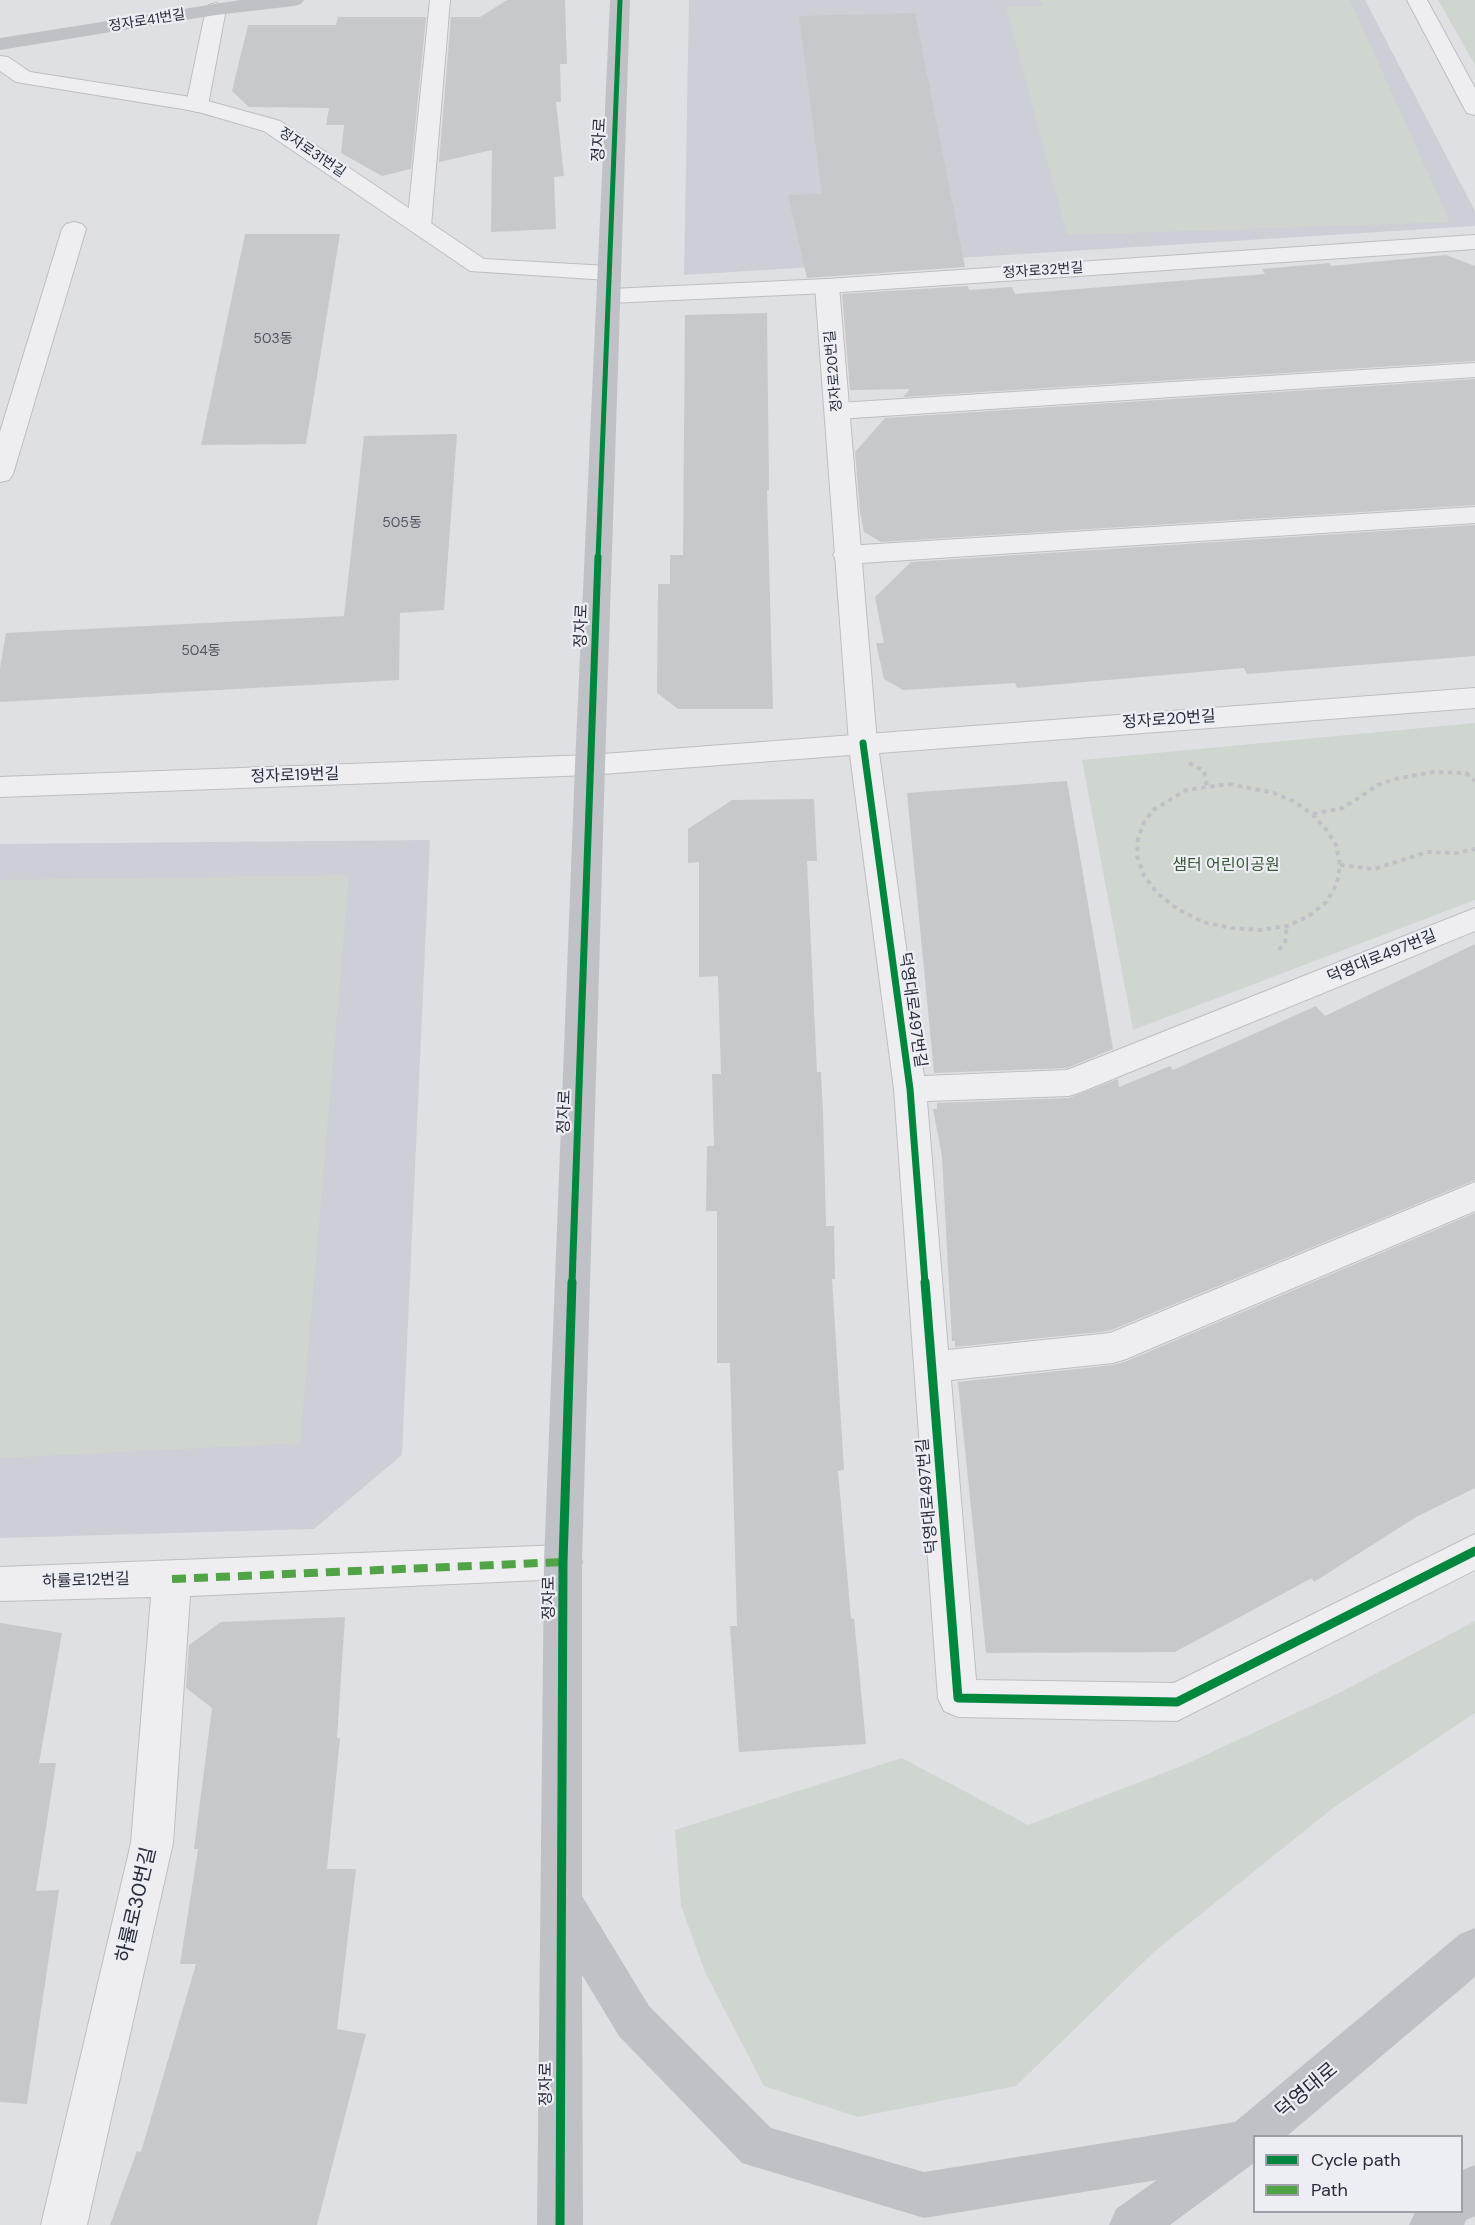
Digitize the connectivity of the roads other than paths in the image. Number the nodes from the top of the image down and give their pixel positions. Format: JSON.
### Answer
{"nodes":[{"id":1,"x":288,"y":0,"type":"edge"},
{"id":2,"x":440,"y":0,"type":"edge"},
{"id":3,"x":620,"y":0,"type":"edge"},
{"id":4,"x":1417,"y":0,"type":"edge"},
{"id":5,"x":216,"y":9,"type":"junction"},
{"id":6,"x":0,"y":44,"type":"edge"},
{"id":7,"x":0,"y":62,"type":"edge"},
{"id":8,"x":197,"y":105,"type":"junction"},
{"id":9,"x":1475,"y":108,"type":"edge"},
{"id":10,"x":419,"y":226,"type":"junction"},
{"id":11,"x":74,"y":229,"type":"dead end"},
{"id":12,"x":1475,"y":242,"type":"edge"},
{"id":13,"x":609,"y":285,"type":"junction"},
{"id":14,"x":827,"y":286,"type":"junction"},
{"id":15,"x":1475,"y":370,"type":"edge"},
{"id":16,"x":838,"y":411,"type":"junction"},
{"id":17,"x":0,"y":474,"type":"edge"},
{"id":18,"x":1475,"y":515,"type":"edge"},
{"id":19,"x":846,"y":555,"type":"junction"},
{"id":20,"x":1475,"y":698,"type":"edge"},
{"id":21,"x":862,"y":743,"type":"junction"},
{"id":22,"x":590,"y":765,"type":"junction"},
{"id":23,"x":0,"y":787,"type":"edge"},
{"id":24,"x":1475,"y":919,"type":"edge"},
{"id":25,"x":910,"y":1089,"type":"junction"},
{"id":26,"x":1475,"y":1196,"type":"edge"},
{"id":27,"x":931,"y":1367,"type":"junction"},
{"id":28,"x":1475,"y":1551,"type":"edge"},
{"id":29,"x":563,"y":1562,"type":"junction"},
{"id":30,"x":172,"y":1579,"type":"junction"},
{"id":31,"x":0,"y":1584,"type":"edge"},
{"id":32,"x":561,"y":1900,"type":"junction"},
{"id":33,"x":1475,"y":1949,"type":"edge"},
{"id":34,"x":1254,"y":2135,"type":"edge"},
{"id":35,"x":1253,"y":2136,"type":"edge"},
{"id":36,"x":1245,"y":2143,"type":"junction"},
{"id":37,"x":1475,"y":2187,"type":"edge"},
{"id":38,"x":1463,"y":2197,"type":"edge"},
{"id":39,"x":1445,"y":2213,"type":"edge"},
{"id":40,"x":64,"y":2225,"type":"edge"},
{"id":41,"x":560,"y":2225,"type":"edge"},
{"id":42,"x":1132,"y":2225,"type":"edge"},
{"id":43,"x":1432,"y":2225,"type":"edge"}],
"edges":[{"from":1,"to":5,"type":"street","name":"정자로41번길"},
{"from":2,"to":10,"type":"street"},
{"from":3,"to":13,"type":"street","name":"정자로"},
{"from":4,"to":9,"type":"street"},
{"from":5,"to":6,"type":"street","name":"정자로41번길"},
{"from":5,"to":8,"type":"street"},
{"from":7,"to":8,"type":"street","name":"정자로31번길"},
{"from":8,"to":10,"type":"street","name":"정자로31번길"},
{"from":10,"to":13,"type":"street","name":"정자로31번길"},
{"from":11,"to":17,"type":"street"},
{"from":12,"to":14,"type":"street","name":"정자로32번길"},
{"from":13,"to":14,"type":"street","name":"정자로32번길"},
{"from":13,"to":22,"type":"street","name":"정자로"},
{"from":14,"to":16,"type":"street","name":"정자로20번길"},
{"from":15,"to":16,"type":"street"},
{"from":16,"to":19,"type":"street","name":"정자로20번길"},
{"from":18,"to":19,"type":"street"},
{"from":19,"to":21,"type":"street","name":"정자로20번길"},
{"from":20,"to":21,"type":"street","name":"정자로20번길"},
{"from":21,"to":22,"type":"street","name":"정자로20번길"},
{"from":21,"to":25,"type":"street","name":"덕영대로497번길"},
{"from":22,"to":23,"type":"street","name":"정자로19번길"},
{"from":22,"to":29,"type":"street","name":"정자로"},
{"from":24,"to":25,"type":"street","name":"덕영대로497번길"},
{"from":25,"to":27,"type":"street","name":"덕영대로497번길"},
{"from":26,"to":27,"type":"street"},
{"from":27,"to":28,"type":"street","name":"덕영대로497번길"},
{"from":29,"to":30,"type":"street","name":"하률로12번길"},
{"from":29,"to":32,"type":"street","name":"정자로"},
{"from":30,"to":31,"type":"street","name":"하률로12번길"},
{"from":30,"to":40,"type":"street","name":"하률로30번길"},
{"from":32,"to":36,"type":"street"},
{"from":32,"to":41,"type":"street","name":"정자로"},
{"from":33,"to":34,"type":"street","name":"덕영대로"},
{"from":35,"to":36,"type":"street","name":"덕영대로"},
{"from":36,"to":42,"type":"street","name":"덕영대로"},
{"from":37,"to":38,"type":"street"},
{"from":39,"to":43,"type":"street"}]}
